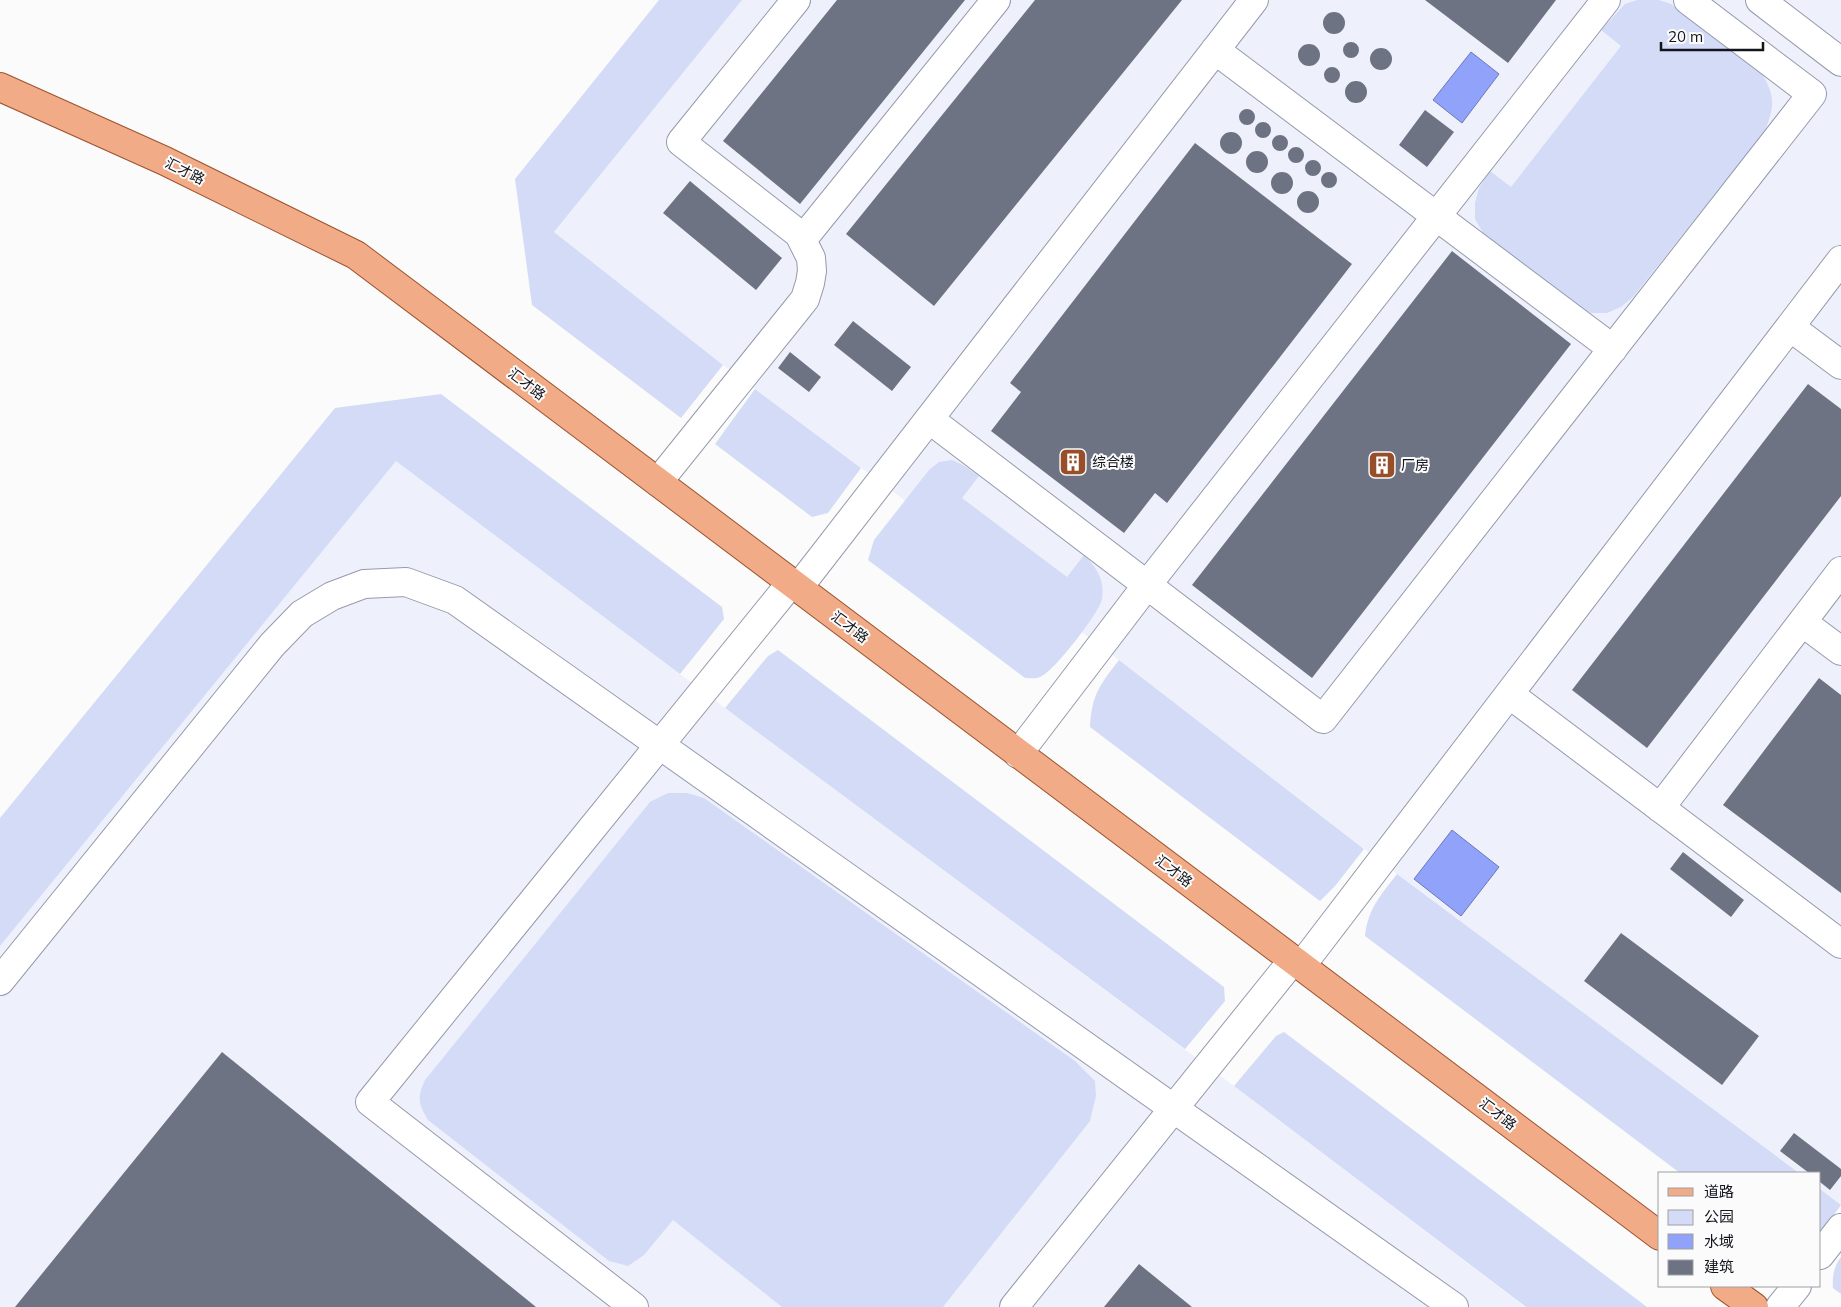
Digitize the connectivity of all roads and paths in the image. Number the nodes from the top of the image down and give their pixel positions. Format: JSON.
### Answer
{"nodes":[{"id":1,"x":796,"y":0,"type":"edge"},
{"id":2,"x":996,"y":0,"type":"edge"},
{"id":3,"x":1254,"y":0,"type":"edge"},
{"id":4,"x":1606,"y":0,"type":"edge"},
{"id":5,"x":1688,"y":0,"type":"edge"},
{"id":6,"x":1760,"y":0,"type":"edge"},
{"id":7,"x":1214,"y":50,"type":"junction"},
{"id":8,"x":1841,"y":62,"type":"edge"},
{"id":9,"x":0,"y":87,"type":"edge"},
{"id":10,"x":1436,"y":217,"type":"junction"},
{"id":11,"x":802,"y":240,"type":"junction"},
{"id":12,"x":1841,"y":260,"type":"edge"},
{"id":13,"x":1790,"y":327,"type":"junction"},
{"id":14,"x":1613,"y":348,"type":"junction"},
{"id":15,"x":1841,"y":364,"type":"edge"},
{"id":16,"x":929,"y":419,"type":"junction"},
{"id":17,"x":658,"y":482,"type":"junction"},
{"id":18,"x":1841,"y":571,"type":"edge"},
{"id":19,"x":1147,"y":584,"type":"junction"},
{"id":20,"x":794,"y":585,"type":"junction"},
{"id":21,"x":1802,"y":622,"type":"junction"},
{"id":22,"x":1841,"y":651,"type":"edge"},
{"id":23,"x":1509,"y":694,"type":"junction"},
{"id":24,"x":660,"y":745,"type":"junction"},
{"id":25,"x":1018,"y":754,"type":"junction"},
{"id":26,"x":1660,"y":808,"type":"junction"},
{"id":27,"x":1841,"y":944,"type":"edge"},
{"id":28,"x":1297,"y":963,"type":"junction"},
{"id":29,"x":0,"y":981,"type":"edge"},
{"id":30,"x":1174,"y":1109,"type":"junction"},
{"id":31,"x":1841,"y":1228,"type":"edge"},
{"id":32,"x":1658,"y":1234,"type":"edge"},
{"id":33,"x":1821,"y":1254,"type":"edge"},
{"id":34,"x":1726,"y":1287,"type":"edge"},
{"id":35,"x":1796,"y":1287,"type":"edge"},
{"id":36,"x":634,"y":1307,"type":"edge"},
{"id":37,"x":1014,"y":1307,"type":"edge"},
{"id":38,"x":1454,"y":1307,"type":"edge"},
{"id":39,"x":1754,"y":1307,"type":"edge"},
{"id":40,"x":1780,"y":1307,"type":"edge"}],
"edges":[{"from":1,"to":11,"type":"lane"},
{"from":2,"to":11,"type":"lane"},
{"from":3,"to":7,"type":"lane"},
{"from":4,"to":10,"type":"lane"},
{"from":5,"to":14,"type":"lane"},
{"from":6,"to":8,"type":"lane"},
{"from":7,"to":10,"type":"lane"},
{"from":7,"to":16,"type":"lane"},
{"from":9,"to":17,"type":"main road","name":"汇才路"},
{"from":10,"to":14,"type":"lane"},
{"from":10,"to":19,"type":"lane"},
{"from":11,"to":17,"type":"lane"},
{"from":12,"to":13,"type":"lane"},
{"from":13,"to":15,"type":"lane"},
{"from":13,"to":23,"type":"lane"},
{"from":14,"to":19,"type":"lane"},
{"from":16,"to":19,"type":"lane"},
{"from":16,"to":20,"type":"lane"},
{"from":17,"to":20,"type":"main road","name":"汇才路"},
{"from":18,"to":21,"type":"lane"},
{"from":19,"to":25,"type":"lane"},
{"from":20,"to":24,"type":"lane"},
{"from":20,"to":25,"type":"main road","name":"汇才路"},
{"from":21,"to":22,"type":"lane"},
{"from":21,"to":26,"type":"lane"},
{"from":23,"to":26,"type":"lane"},
{"from":23,"to":28,"type":"lane"},
{"from":24,"to":29,"type":"lane"},
{"from":24,"to":30,"type":"lane"},
{"from":24,"to":36,"type":"lane"},
{"from":25,"to":28,"type":"main road","name":"汇才路"},
{"from":26,"to":27,"type":"lane"},
{"from":28,"to":30,"type":"lane"},
{"from":28,"to":32,"type":"main road","name":"汇才路"},
{"from":30,"to":37,"type":"lane"},
{"from":30,"to":38,"type":"lane"},
{"from":31,"to":33,"type":"lane"},
{"from":34,"to":39,"type":"main road"},
{"from":35,"to":40,"type":"lane"}]}
